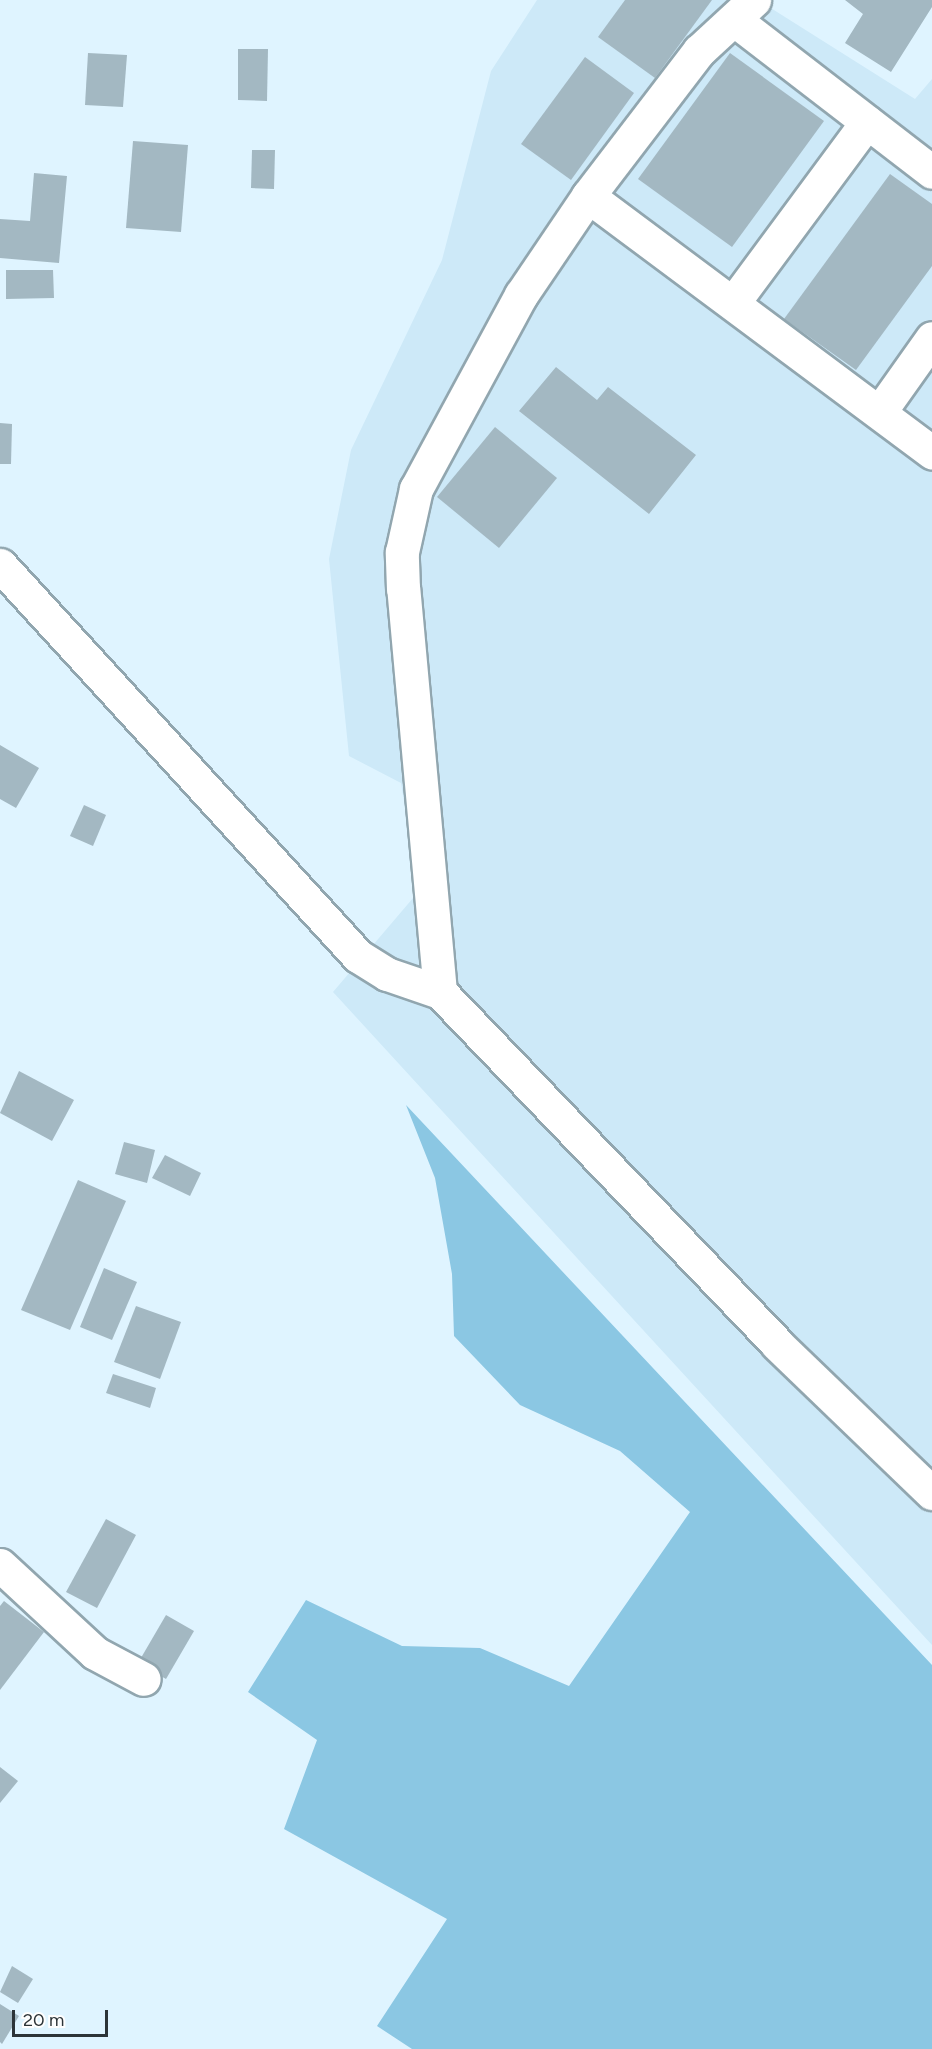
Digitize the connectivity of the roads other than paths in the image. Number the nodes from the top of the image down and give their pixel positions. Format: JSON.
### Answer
{"nodes":[{"id":1,"x":745,"y":11,"type":"edge"},
{"id":2,"x":867,"y":122,"type":"junction"},
{"id":3,"x":932,"y":172,"type":"edge"},
{"id":4,"x":588,"y":196,"type":"junction"},
{"id":5,"x":733,"y":303,"type":"junction"},
{"id":6,"x":932,"y":338,"type":"edge"},
{"id":7,"x":922,"y":374,"type":"edge"},
{"id":8,"x":881,"y":410,"type":"junction"},
{"id":9,"x":932,"y":452,"type":"edge"},
{"id":10,"x":0,"y":566,"type":"edge"},
{"id":11,"x":440,"y":992,"type":"junction"},
{"id":12,"x":932,"y":1492,"type":"edge"},
{"id":13,"x":0,"y":1565,"type":"edge"},
{"id":14,"x":144,"y":1679,"type":"dead end"}],
"edges":[{"from":1,"to":2,"type":"street"},
{"from":1,"to":4,"type":"street"},
{"from":2,"to":3,"type":"street"},
{"from":2,"to":5,"type":"street"},
{"from":4,"to":5,"type":"street"},
{"from":4,"to":11,"type":"street"},
{"from":5,"to":8,"type":"street"},
{"from":6,"to":7,"type":"street"},
{"from":7,"to":8,"type":"street"},
{"from":8,"to":9,"type":"street"},
{"from":10,"to":11,"type":"street"},
{"from":11,"to":12,"type":"street"},
{"from":13,"to":14,"type":"street"}]}
